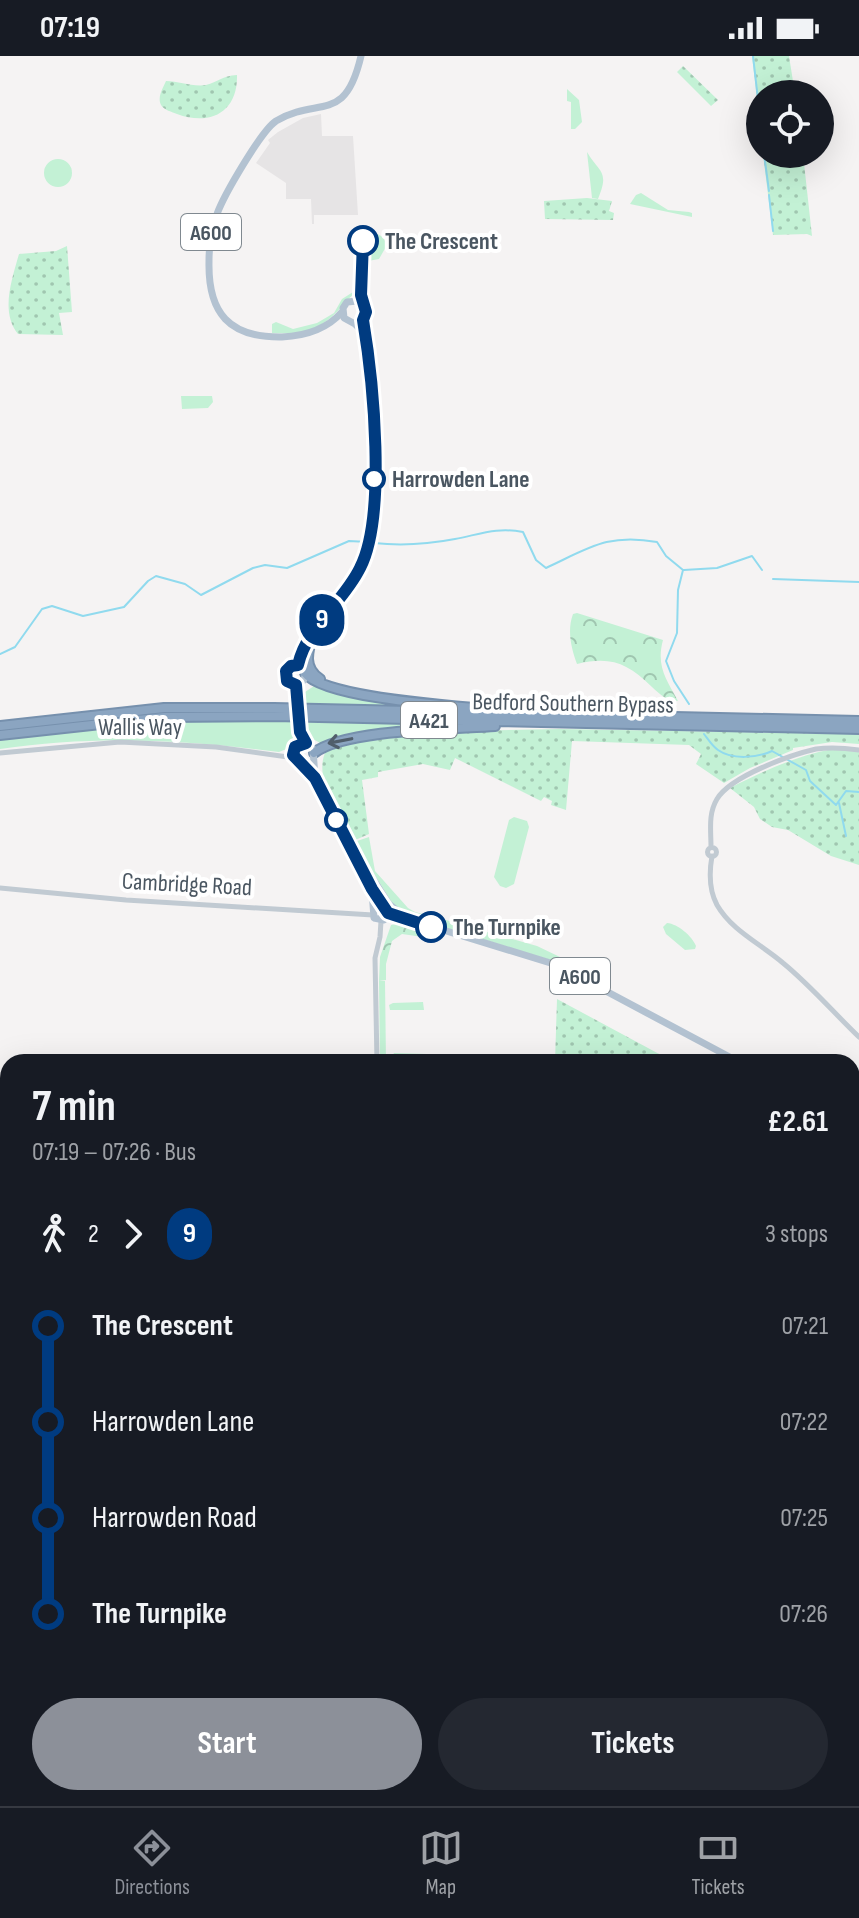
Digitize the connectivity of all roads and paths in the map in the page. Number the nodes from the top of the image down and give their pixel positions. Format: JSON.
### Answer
{"nodes":[{"id":1,"x":361,"y":56,"type":"edge"},
{"id":2,"x":342,"y":312,"type":"junction"},
{"id":3,"x":355,"y":321,"type":"junction"},
{"id":4,"x":330,"y":324,"type":"junction"},
{"id":5,"x":314,"y":630,"type":"junction"},
{"id":6,"x":298,"y":665,"type":"junction"},
{"id":7,"x":305,"y":673,"type":"junction"},
{"id":8,"x":296,"y":685,"type":"junction"},
{"id":9,"x":344,"y":690,"type":"junction"},
{"id":10,"x":544,"y":719,"type":"junction"},
{"id":11,"x":859,"y":721,"type":"edge"},
{"id":12,"x":0,"y":726,"type":"edge"},
{"id":13,"x":859,"y":729,"type":"edge"},
{"id":14,"x":300,"y":732,"type":"junction"},
{"id":15,"x":0,"y":735,"type":"edge"},
{"id":16,"x":306,"y":743,"type":"junction"},
{"id":17,"x":295,"y":747,"type":"junction"},
{"id":18,"x":859,"y":750,"type":"edge"},
{"id":19,"x":0,"y":753,"type":"edge"},
{"id":20,"x":279,"y":755,"type":"junction"},
{"id":21,"x":313,"y":756,"type":"junction"},
{"id":22,"x":297,"y":761,"type":"junction"},
{"id":23,"x":315,"y":778,"type":"junction"},
{"id":24,"x":354,"y":853,"type":"junction"},
{"id":25,"x":0,"y":888,"type":"edge"},
{"id":26,"x":372,"y":889,"type":"junction"},
{"id":27,"x":385,"y":910,"type":"junction"},
{"id":28,"x":374,"y":913,"type":"junction"},
{"id":29,"x":408,"y":919,"type":"junction"},
{"id":30,"x":381,"y":921,"type":"junction"},
{"id":31,"x":859,"y":1037,"type":"edge"},
{"id":32,"x":377,"y":1054,"type":"edge"},
{"id":33,"x":724,"y":1054,"type":"edge"}],
"edges":[{"from":1,"to":4,"type":"main road","number":"A600"},
{"from":2,"to":3,"type":"main road"},
{"from":2,"to":3,"type":"main road"},
{"from":2,"to":4,"type":"main road","number":"A600"},
{"from":3,"to":4,"type":"main road","number":"A600"},
{"from":3,"to":5,"type":"main road"},
{"from":5,"to":6,"type":"main road"},
{"from":5,"to":9,"type":"highway","number":"A421"},
{"from":6,"to":7,"type":"main road"},
{"from":6,"to":8,"type":"main road"},
{"from":7,"to":8,"type":"main road"},
{"from":7,"to":9,"type":"highway","number":"A421"},
{"from":8,"to":14,"type":"main road","bridge":true},
{"from":9,"to":10,"type":"highway","number":"A421"},
{"from":10,"to":11,"type":"highway","name":"Bedford Southern Bypass","number":"A421"},
{"from":10,"to":12,"type":"highway","name":"Bedford Southern Bypass","number":"A421"},
{"from":10,"to":13,"type":"highway","name":"Bedford Southern Bypass","number":"A421"},
{"from":10,"to":15,"type":"highway","name":"Bedford Southern Bypass","number":"A421"},
{"from":10,"to":21,"type":"highway","number":"A421","one_way":true},
{"from":14,"to":16,"type":"main road"},
{"from":14,"to":17,"type":"main road"},
{"from":16,"to":17,"type":"main road"},
{"from":16,"to":21,"type":"main road"},
{"from":17,"to":20,"type":"street"},
{"from":17,"to":22,"type":"main road"},
{"from":18,"to":31,"type":"street"},
{"from":19,"to":20,"type":"street","name":"Wallis Way"},
{"from":20,"to":22,"type":"street","name":"Wallis Way"},
{"from":21,"to":22,"type":"main road"},
{"from":21,"to":23,"type":"main road"},
{"from":22,"to":23,"type":"main road","number":"A600"},
{"from":23,"to":24,"type":"main road","number":"A600"},
{"from":24,"to":26,"type":"main road","number":"A600"},
{"from":24,"to":29,"type":"main road","number":"A600"},
{"from":25,"to":28,"type":"street","name":"Cambridge Road"},
{"from":26,"to":27,"type":"main road","number":"A600"},
{"from":26,"to":28,"type":"main road"},
{"from":27,"to":28,"type":"main road"},
{"from":27,"to":29,"type":"main road","number":"A600"},
{"from":27,"to":30,"type":"main road"},
{"from":28,"to":30,"type":"main road"},
{"from":29,"to":33,"type":"main road","number":"A600"},
{"from":30,"to":32,"type":"street"}]}
